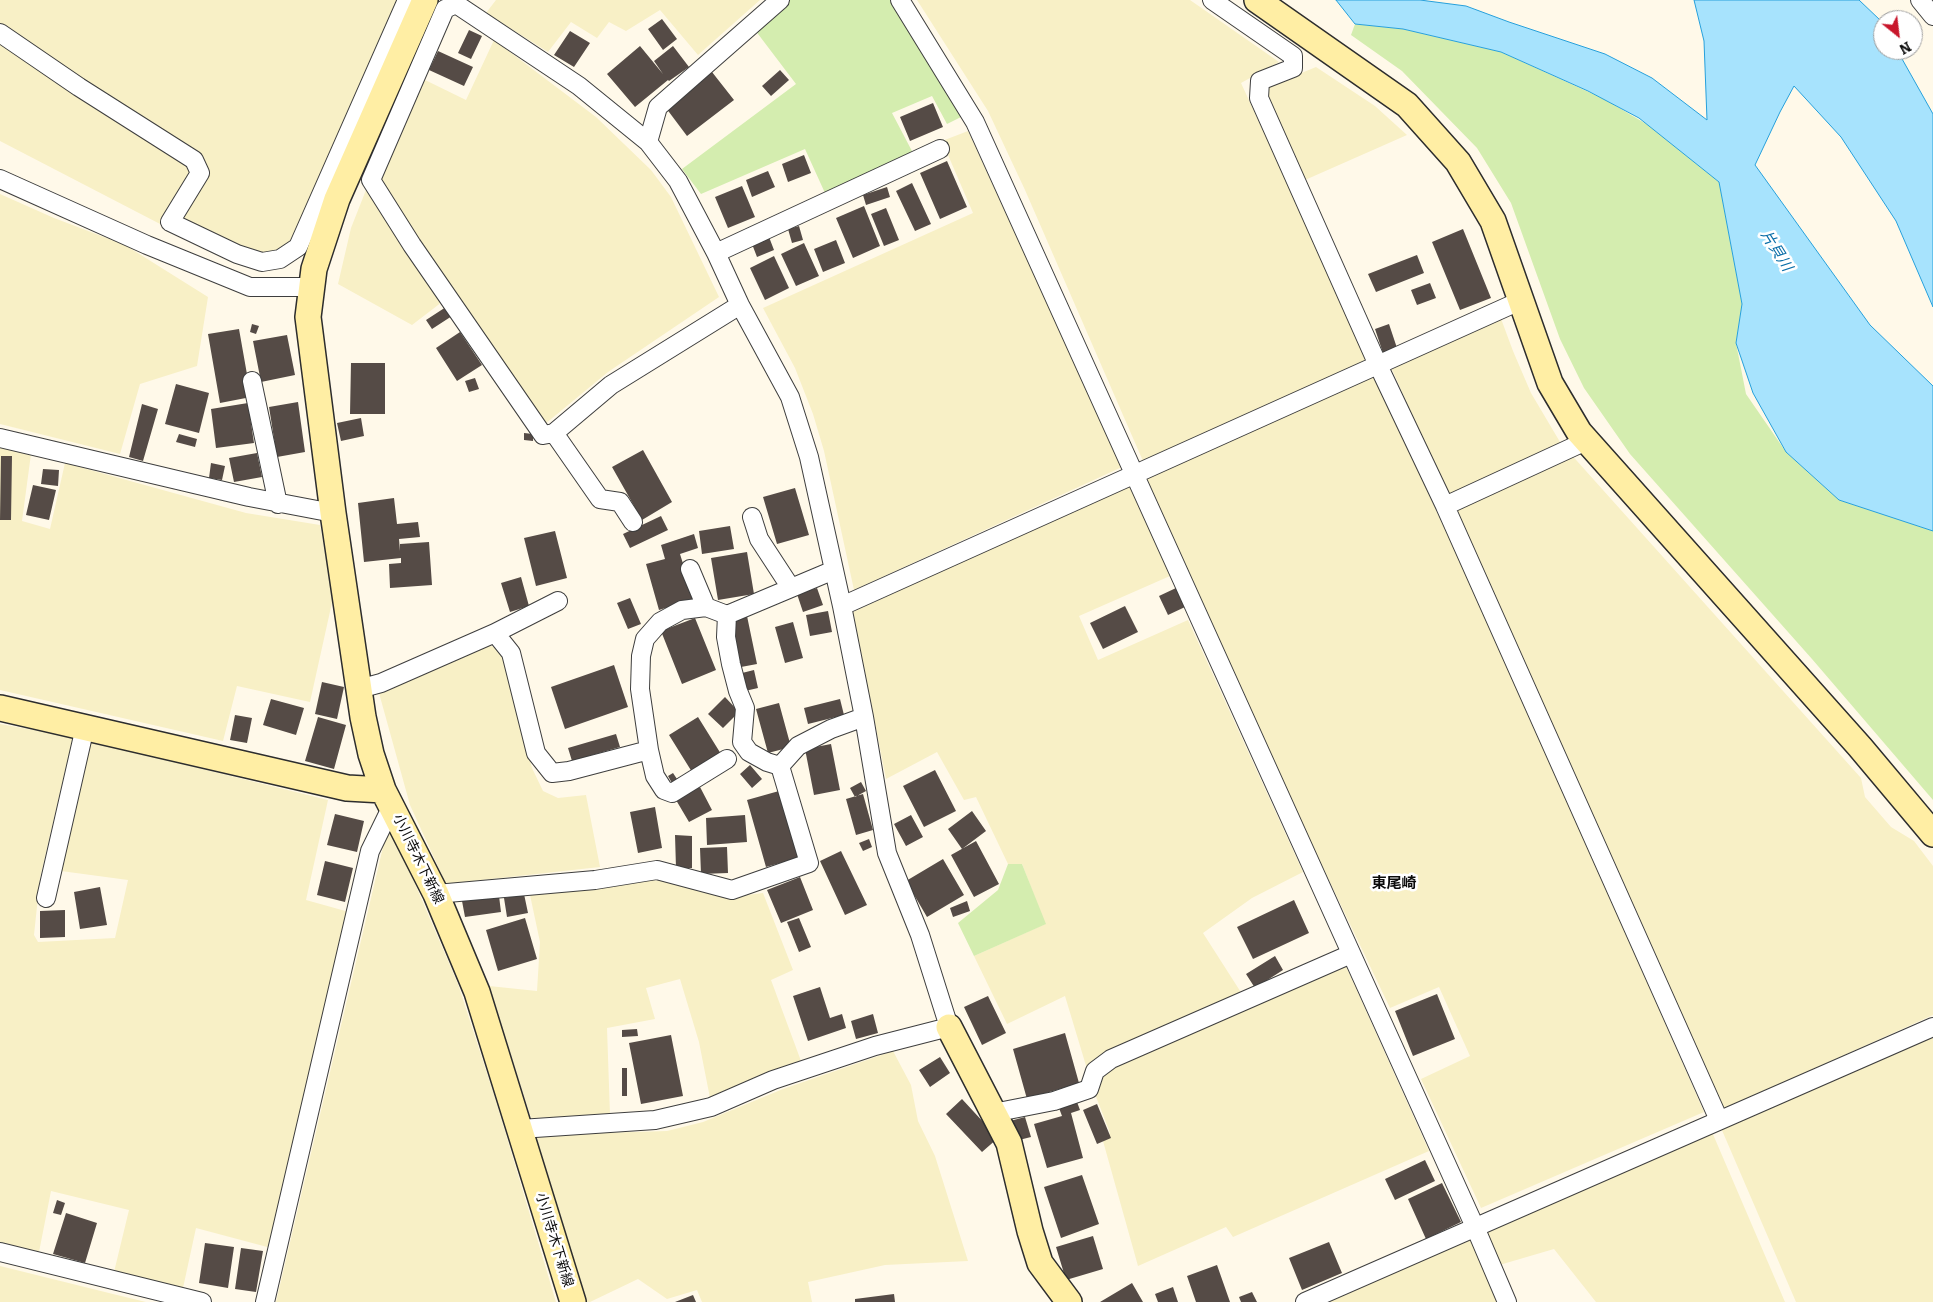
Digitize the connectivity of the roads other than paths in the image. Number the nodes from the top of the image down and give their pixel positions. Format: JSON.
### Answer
{"nodes":[{"id":1,"x":780,"y":0,"type":"edge"},
{"id":2,"x":900,"y":0,"type":"edge"},
{"id":3,"x":1212,"y":0,"type":"edge"},
{"id":4,"x":1258,"y":0,"type":"edge"},
{"id":5,"x":1920,"y":0,"type":"edge"},
{"id":6,"x":418,"y":1,"type":"edge"},
{"id":7,"x":457,"y":2,"type":"edge"},
{"id":8,"x":1933,"y":16,"type":"edge"},
{"id":9,"x":0,"y":33,"type":"edge"},
{"id":10,"x":648,"y":142,"type":"junction"},
{"id":11,"x":940,"y":149,"type":"dead end"},
{"id":12,"x":0,"y":179,"type":"edge"},
{"id":13,"x":716,"y":253,"type":"junction"},
{"id":14,"x":311,"y":287,"type":"junction"},
{"id":15,"x":1522,"y":300,"type":"junction"},
{"id":16,"x":740,"y":306,"type":"junction"},
{"id":17,"x":1378,"y":365,"type":"junction"},
{"id":18,"x":252,"y":381,"type":"dead end"},
{"id":19,"x":554,"y":433,"type":"junction"},
{"id":20,"x":0,"y":438,"type":"edge"},
{"id":21,"x":1586,"y":441,"type":"junction"},
{"id":22,"x":1133,"y":474,"type":"junction"},
{"id":23,"x":278,"y":504,"type":"junction"},
{"id":24,"x":1445,"y":506,"type":"junction"},
{"id":25,"x":333,"y":513,"type":"junction"},
{"id":26,"x":752,"y":517,"type":"dead end"},
{"id":27,"x":633,"y":522,"type":"dead end"},
{"id":28,"x":690,"y":569,"type":"dead end"},
{"id":29,"x":834,"y":570,"type":"junction"},
{"id":30,"x":790,"y":588,"type":"junction"},
{"id":31,"x":558,"y":601,"type":"dead end"},
{"id":32,"x":842,"y":606,"type":"junction"},
{"id":33,"x":706,"y":607,"type":"junction"},
{"id":34,"x":727,"y":614,"type":"junction"},
{"id":35,"x":495,"y":633,"type":"junction"},
{"id":36,"x":358,"y":688,"type":"junction"},
{"id":37,"x":0,"y":708,"type":"edge"},
{"id":38,"x":864,"y":717,"type":"junction"},
{"id":39,"x":85,"y":727,"type":"junction"},
{"id":40,"x":649,"y":750,"type":"junction"},
{"id":41,"x":727,"y":759,"type":"dead end"},
{"id":42,"x":780,"y":766,"type":"junction"},
{"id":43,"x":387,"y":798,"type":"junction"},
{"id":44,"x":1933,"y":834,"type":"edge"},
{"id":45,"x":436,"y":894,"type":"junction"},
{"id":46,"x":46,"y":898,"type":"dead end"},
{"id":47,"x":1351,"y":954,"type":"junction"},
{"id":48,"x":949,"y":1027,"type":"junction"},
{"id":49,"x":1933,"y":1028,"type":"edge"},
{"id":50,"x":993,"y":1113,"type":"junction"},
{"id":51,"x":1719,"y":1120,"type":"junction"},
{"id":52,"x":520,"y":1129,"type":"junction"},
{"id":53,"x":1475,"y":1228,"type":"junction"},
{"id":54,"x":0,"y":1252,"type":"edge"},
{"id":55,"x":202,"y":1302,"type":"edge"},
{"id":56,"x":265,"y":1302,"type":"edge"},
{"id":57,"x":573,"y":1302,"type":"edge"},
{"id":58,"x":1068,"y":1302,"type":"edge"},
{"id":59,"x":1305,"y":1302,"type":"edge"},
{"id":60,"x":1507,"y":1302,"type":"edge"}],
"edges":[{"from":1,"to":10,"type":"street"},
{"from":2,"to":22,"type":"street"},
{"from":3,"to":17,"type":"street"},
{"from":4,"to":15,"type":"street"},
{"from":5,"to":8,"type":"street"},
{"from":6,"to":9,"type":"street"},
{"from":6,"to":14,"type":"street","name":"小川寺木下新線"},
{"from":7,"to":10,"type":"street"},
{"from":7,"to":19,"type":"street"},
{"from":10,"to":13,"type":"street"},
{"from":11,"to":13,"type":"street"},
{"from":12,"to":14,"type":"street"},
{"from":13,"to":16,"type":"street"},
{"from":14,"to":25,"type":"street","name":"小川寺木下新線"},
{"from":15,"to":17,"type":"street"},
{"from":15,"to":21,"type":"street"},
{"from":16,"to":19,"type":"street"},
{"from":16,"to":29,"type":"street"},
{"from":17,"to":22,"type":"street"},
{"from":17,"to":24,"type":"street"},
{"from":18,"to":23,"type":"street"},
{"from":19,"to":27,"type":"street"},
{"from":20,"to":23,"type":"street"},
{"from":21,"to":24,"type":"street"},
{"from":21,"to":44,"type":"street"},
{"from":22,"to":32,"type":"street"},
{"from":22,"to":47,"type":"street"},
{"from":23,"to":25,"type":"street"},
{"from":24,"to":51,"type":"street"},
{"from":25,"to":36,"type":"street","name":"小川寺木下新線"},
{"from":26,"to":30,"type":"street"},
{"from":28,"to":33,"type":"street"},
{"from":29,"to":30,"type":"street"},
{"from":29,"to":32,"type":"street"},
{"from":30,"to":34,"type":"street"},
{"from":31,"to":35,"type":"street"},
{"from":32,"to":38,"type":"street"},
{"from":33,"to":34,"type":"street"},
{"from":33,"to":40,"type":"street"},
{"from":34,"to":42,"type":"street"},
{"from":35,"to":36,"type":"street"},
{"from":35,"to":40,"type":"street"},
{"from":36,"to":43,"type":"street","name":"小川寺木下新線"},
{"from":37,"to":39,"type":"street"},
{"from":38,"to":42,"type":"street"},
{"from":38,"to":48,"type":"street"},
{"from":39,"to":43,"type":"street"},
{"from":39,"to":46,"type":"street"},
{"from":40,"to":41,"type":"street"},
{"from":42,"to":45,"type":"street"},
{"from":43,"to":45,"type":"street","name":"小川寺木下新線"},
{"from":43,"to":56,"type":"street"},
{"from":45,"to":52,"type":"street","name":"小川寺木下新線"},
{"from":47,"to":50,"type":"street"},
{"from":47,"to":53,"type":"street"},
{"from":48,"to":50,"type":"street"},
{"from":48,"to":52,"type":"street"},
{"from":49,"to":51,"type":"street"},
{"from":50,"to":58,"type":"street"},
{"from":51,"to":53,"type":"street"},
{"from":52,"to":57,"type":"street","name":"小川寺木下新線"},
{"from":53,"to":59,"type":"street"},
{"from":53,"to":60,"type":"street"},
{"from":54,"to":55,"type":"street"}]}
